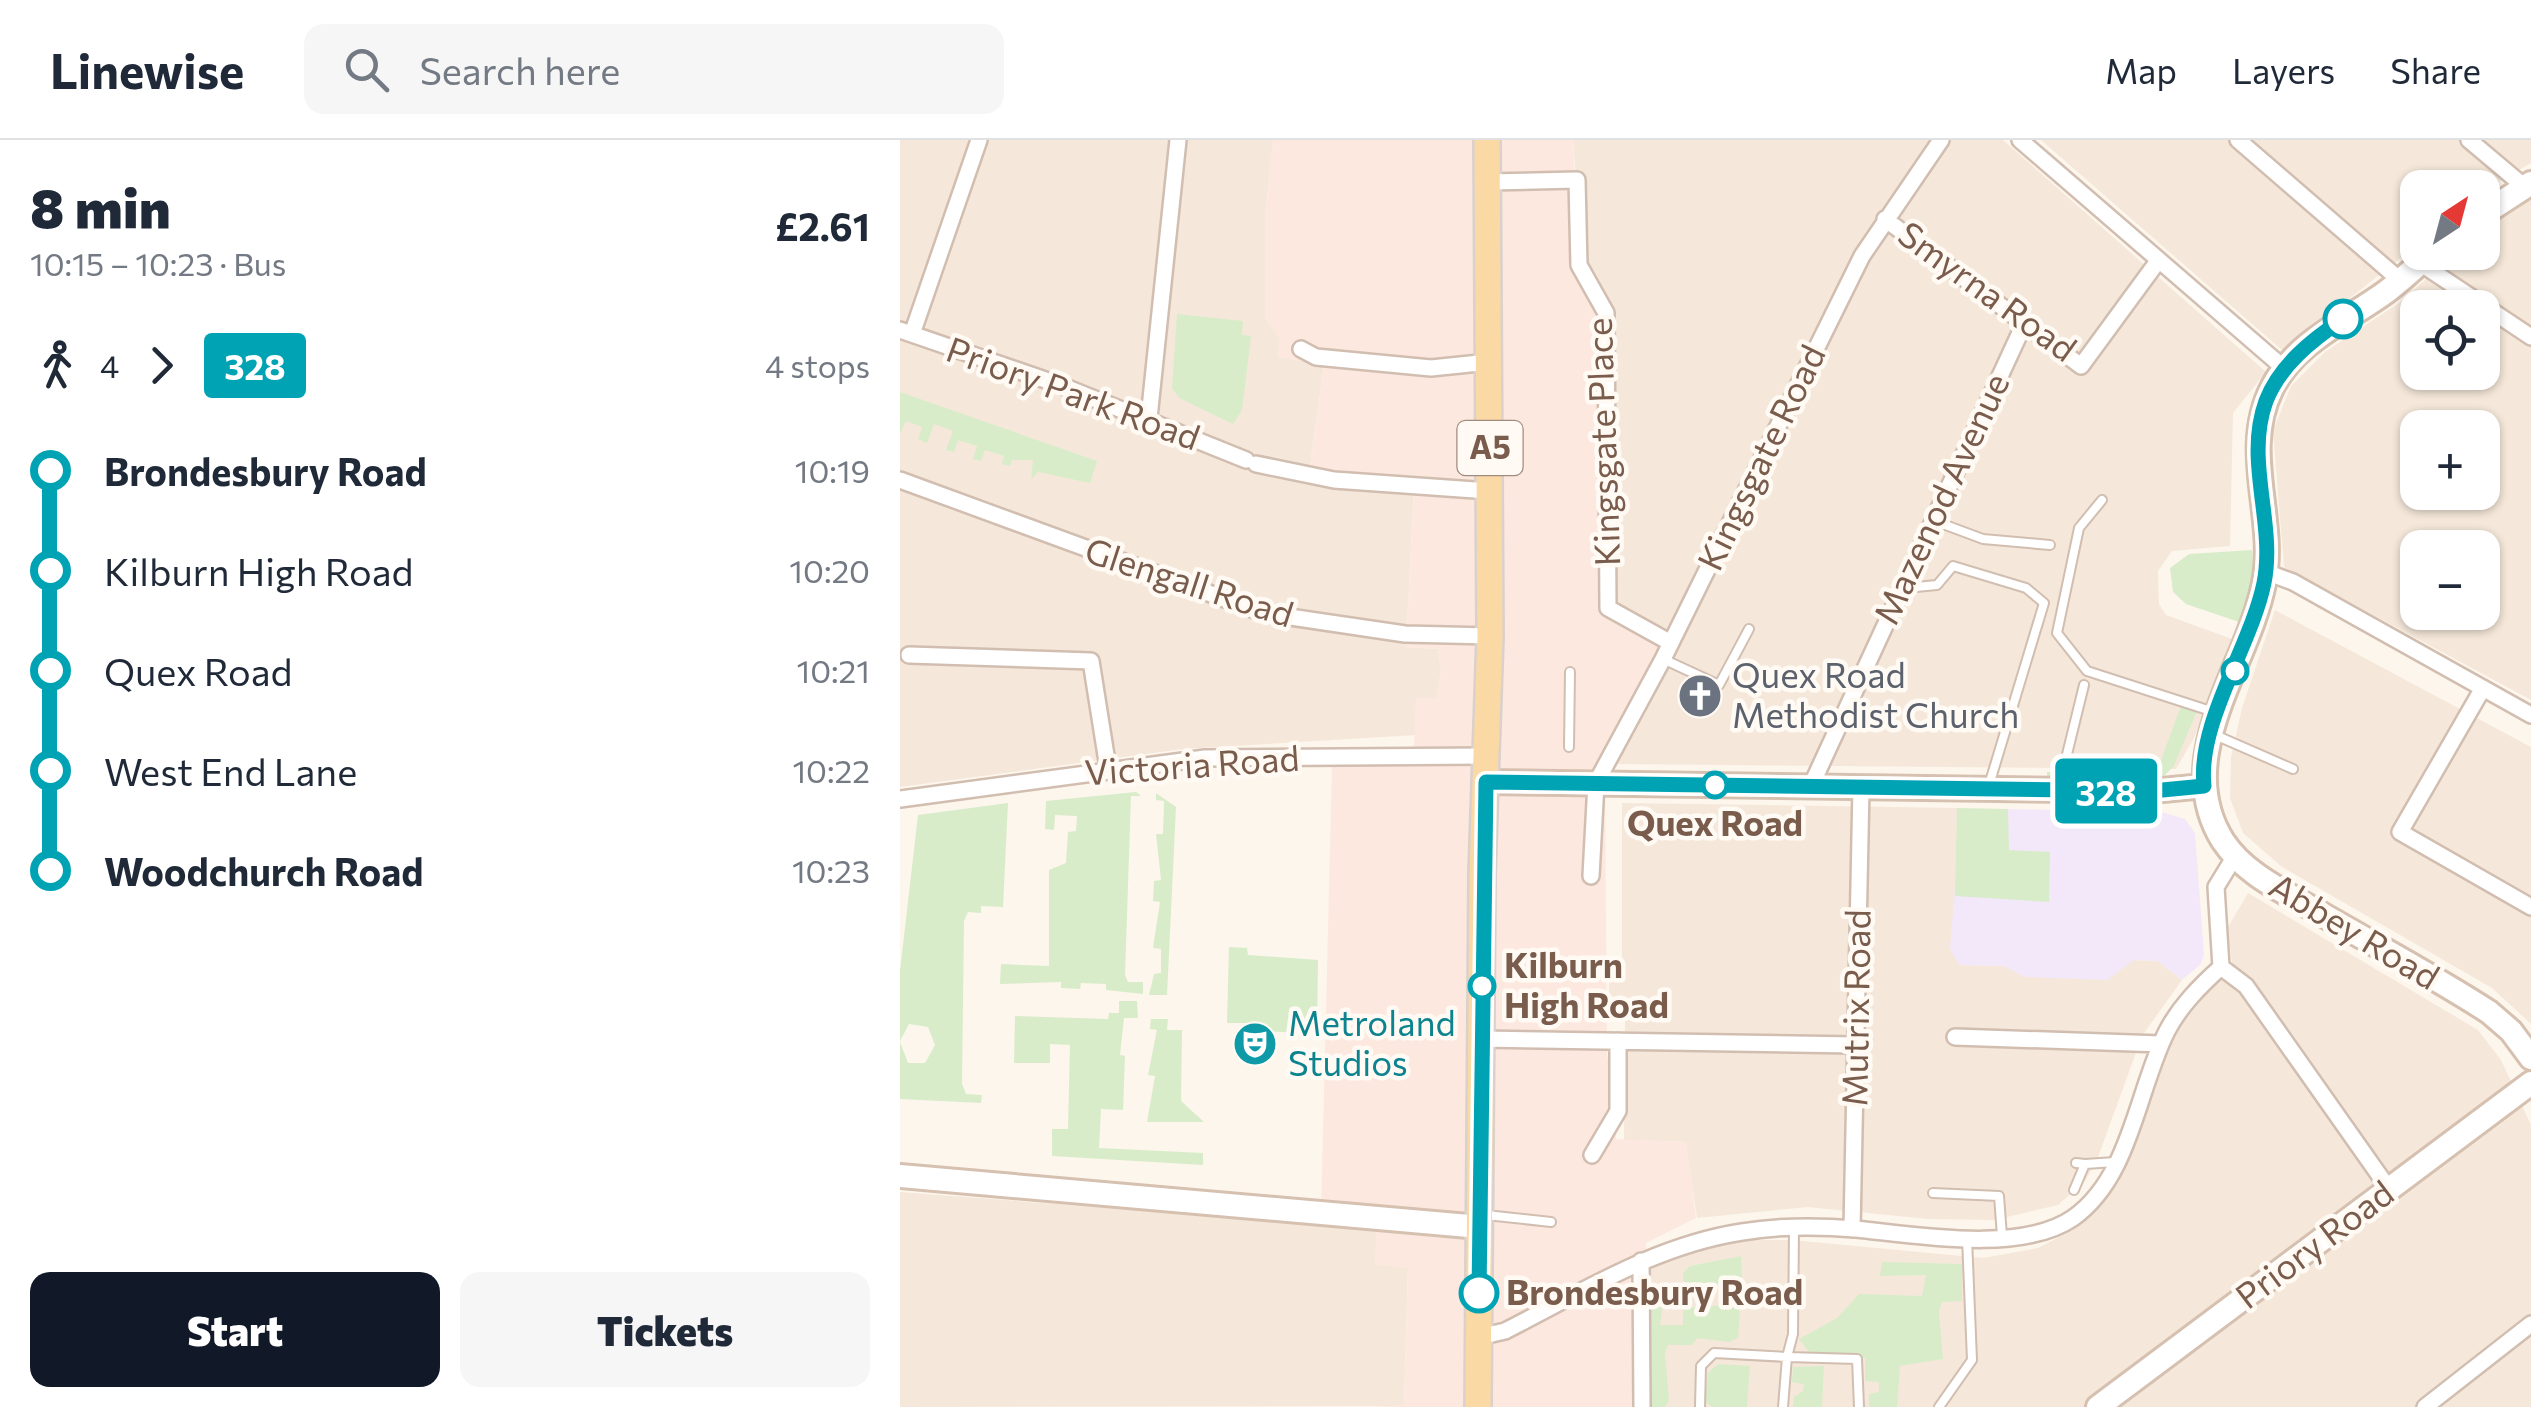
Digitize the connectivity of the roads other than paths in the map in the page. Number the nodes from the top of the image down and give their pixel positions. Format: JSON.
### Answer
{"nodes":[{"id":1,"x":978,"y":140,"type":"edge"},
{"id":2,"x":1178,"y":140,"type":"edge"},
{"id":3,"x":1487,"y":140,"type":"edge"},
{"id":4,"x":1941,"y":140,"type":"edge"},
{"id":5,"x":2020,"y":140,"type":"edge"},
{"id":6,"x":2238,"y":140,"type":"edge"},
{"id":7,"x":2470,"y":140,"type":"edge"},
{"id":8,"x":1487,"y":182,"type":"junction"},
{"id":9,"x":2529,"y":186,"type":"edge"},
{"id":10,"x":2500,"y":204,"type":"edge"},
{"id":11,"x":1885,"y":219,"type":"junction"},
{"id":12,"x":2158,"y":261,"type":"junction"},
{"id":13,"x":2412,"y":270,"type":"edge"},
{"id":14,"x":2442,"y":270,"type":"edge"},
{"id":15,"x":2400,"y":281,"type":"junction"},
{"id":16,"x":2025,"y":322,"type":"junction"},
{"id":17,"x":906,"y":332,"type":"edge"},
{"id":18,"x":2531,"y":337,"type":"edge"},
{"id":19,"x":1301,"y":349,"type":"dead end"},
{"id":20,"x":1489,"y":362,"type":"junction"},
{"id":21,"x":2285,"y":369,"type":"junction"},
{"id":22,"x":1149,"y":418,"type":"junction"},
{"id":23,"x":900,"y":480,"type":"edge"},
{"id":24,"x":1490,"y":491,"type":"junction"},
{"id":25,"x":2102,"y":500,"type":"dead end"},
{"id":26,"x":1932,"y":520,"type":"junction"},
{"id":27,"x":2050,"y":545,"type":"dead end"},
{"id":28,"x":2266,"y":572,"type":"junction"},
{"id":29,"x":1901,"y":589,"type":"junction"},
{"id":30,"x":1748,"y":629,"type":"dead end"},
{"id":31,"x":1490,"y":636,"type":"junction"},
{"id":32,"x":1671,"y":643,"type":"junction"},
{"id":33,"x":908,"y":655,"type":"dead end"},
{"id":34,"x":1664,"y":659,"type":"junction"},
{"id":35,"x":1570,"y":672,"type":"dead end"},
{"id":36,"x":2084,"y":685,"type":"dead end"},
{"id":37,"x":2483,"y":688,"type":"junction"},
{"id":38,"x":2531,"y":714,"type":"edge"},
{"id":39,"x":2215,"y":724,"type":"junction"},
{"id":40,"x":1569,"y":746,"type":"dead end"},
{"id":41,"x":1486,"y":756,"type":"junction"},
{"id":42,"x":1108,"y":768,"type":"junction"},
{"id":43,"x":2293,"y":769,"type":"dead end"},
{"id":44,"x":1486,"y":782,"type":"junction"},
{"id":45,"x":1596,"y":783,"type":"junction"},
{"id":46,"x":1811,"y":786,"type":"junction"},
{"id":47,"x":2204,"y":786,"type":"junction"},
{"id":48,"x":1861,"y":787,"type":"junction"},
{"id":49,"x":1988,"y":789,"type":"junction"},
{"id":50,"x":2058,"y":790,"type":"junction"},
{"id":51,"x":900,"y":799,"type":"edge"},
{"id":52,"x":2235,"y":856,"type":"junction"},
{"id":53,"x":1591,"y":876,"type":"dead end"},
{"id":54,"x":2531,"y":908,"type":"edge"},
{"id":55,"x":2221,"y":967,"type":"junction"},
{"id":56,"x":1955,"y":1037,"type":"dead end"},
{"id":57,"x":1482,"y":1040,"type":"junction"},
{"id":58,"x":1618,"y":1041,"type":"junction"},
{"id":59,"x":1855,"y":1044,"type":"junction"},
{"id":60,"x":2161,"y":1044,"type":"junction"},
{"id":61,"x":2531,"y":1058,"type":"edge"},
{"id":62,"x":2531,"y":1083,"type":"edge"},
{"id":63,"x":1592,"y":1155,"type":"dead end"},
{"id":64,"x":2115,"y":1162,"type":"junction"},
{"id":65,"x":900,"y":1176,"type":"edge"},
{"id":66,"x":2074,"y":1190,"type":"dead end"},
{"id":67,"x":2389,"y":1190,"type":"junction"},
{"id":68,"x":1933,"y":1193,"type":"dead end"},
{"id":69,"x":1480,"y":1220,"type":"junction"},
{"id":70,"x":1551,"y":1222,"type":"dead end"},
{"id":71,"x":1794,"y":1229,"type":"junction"},
{"id":72,"x":1852,"y":1229,"type":"junction"},
{"id":73,"x":2002,"y":1236,"type":"junction"},
{"id":74,"x":1966,"y":1238,"type":"junction"},
{"id":75,"x":1641,"y":1261,"type":"junction"},
{"id":76,"x":2531,"y":1324,"type":"edge"},
{"id":77,"x":1478,"y":1337,"type":"junction"},
{"id":78,"x":1787,"y":1357,"type":"junction"},
{"id":79,"x":1478,"y":1407,"type":"edge"},
{"id":80,"x":1642,"y":1407,"type":"edge"},
{"id":81,"x":1700,"y":1407,"type":"edge"},
{"id":82,"x":1783,"y":1407,"type":"edge"},
{"id":83,"x":1859,"y":1407,"type":"edge"},
{"id":84,"x":1939,"y":1407,"type":"edge"},
{"id":85,"x":2098,"y":1407,"type":"edge"},
{"id":86,"x":2424,"y":1407,"type":"edge"}],
"edges":[{"from":1,"to":17,"type":"street"},
{"from":2,"to":22,"type":"street"},
{"from":3,"to":8,"type":"main road","number":"A5"},
{"from":4,"to":11,"type":"street","name":"Kingsgate Road"},
{"from":5,"to":12,"type":"street"},
{"from":6,"to":15,"type":"street"},
{"from":7,"to":9,"type":"street"},
{"from":8,"to":20,"type":"main road","number":"A5"},
{"from":8,"to":32,"type":"street","name":"Kingsgate Place"},
{"from":9,"to":10,"type":"main road"},
{"from":11,"to":16,"type":"street","name":"Smyrna Road"},
{"from":11,"to":32,"type":"street","name":"Kingsgate Road"},
{"from":12,"to":16,"type":"street","name":"Smyrna Road"},
{"from":12,"to":21,"type":"street"},
{"from":13,"to":15,"type":"main road"},
{"from":14,"to":18,"type":"street"},
{"from":15,"to":21,"type":"main road"},
{"from":16,"to":26,"type":"street","name":"Mazenod Avenue"},
{"from":17,"to":22,"type":"street","name":"Priory Park Road"},
{"from":19,"to":20,"type":"street"},
{"from":20,"to":24,"type":"main road","number":"A5"},
{"from":21,"to":28,"type":"main road"},
{"from":22,"to":24,"type":"street","name":"Priory Park Road"},
{"from":23,"to":31,"type":"street","name":"Glengall Road"},
{"from":24,"to":31,"type":"main road","number":"A5"},
{"from":25,"to":39,"type":"lane"},
{"from":26,"to":27,"type":"lane"},
{"from":26,"to":29,"type":"street","name":"Mazenod Avenue"},
{"from":28,"to":37,"type":"street"},
{"from":28,"to":39,"type":"main road"},
{"from":29,"to":46,"type":"street","name":"Mazenod Avenue"},
{"from":29,"to":49,"type":"lane"},
{"from":30,"to":34,"type":"lane"},
{"from":31,"to":41,"type":"main road","number":"A5"},
{"from":32,"to":34,"type":"street","name":"Kingsgate Road"},
{"from":33,"to":42,"type":"street"},
{"from":34,"to":45,"type":"street","name":"Kingsgate Road"},
{"from":35,"to":40,"type":"lane"},
{"from":36,"to":50,"type":"lane"},
{"from":37,"to":38,"type":"street"},
{"from":37,"to":54,"type":"street"},
{"from":39,"to":43,"type":"lane"},
{"from":39,"to":47,"type":"main road"},
{"from":41,"to":42,"type":"street","name":"Victoria Road"},
{"from":41,"to":44,"type":"main road","number":"A5"},
{"from":42,"to":51,"type":"street","name":"Victoria Road"},
{"from":44,"to":45,"type":"main road"},
{"from":44,"to":57,"type":"main road","number":"A5"},
{"from":45,"to":46,"type":"main road"},
{"from":45,"to":53,"type":"street"},
{"from":46,"to":48,"type":"main road"},
{"from":47,"to":50,"type":"main road"},
{"from":47,"to":52,"type":"main road","name":"Abbey Road"},
{"from":48,"to":49,"type":"main road"},
{"from":48,"to":59,"type":"street","name":"Mutrix Road"},
{"from":49,"to":50,"type":"main road"},
{"from":52,"to":55,"type":"street"},
{"from":52,"to":61,"type":"main road","name":"Abbey Road"},
{"from":55,"to":60,"type":"street"},
{"from":55,"to":67,"type":"street"},
{"from":56,"to":60,"type":"street"},
{"from":57,"to":58,"type":"street"},
{"from":57,"to":69,"type":"main road","number":"A5"},
{"from":58,"to":59,"type":"street"},
{"from":58,"to":63,"type":"street"},
{"from":59,"to":72,"type":"street","name":"Mutrix Road"},
{"from":60,"to":64,"type":"street"},
{"from":62,"to":67,"type":"main road","name":"Priory Road"},
{"from":64,"to":66,"type":"lane"},
{"from":64,"to":73,"type":"street"},
{"from":65,"to":69,"type":"main road"},
{"from":67,"to":85,"type":"main road","name":"Priory Road"},
{"from":68,"to":73,"type":"lane"},
{"from":69,"to":70,"type":"lane"},
{"from":69,"to":77,"type":"main road","number":"A5"},
{"from":71,"to":72,"type":"street"},
{"from":71,"to":75,"type":"street"},
{"from":71,"to":78,"type":"lane"},
{"from":72,"to":74,"type":"street"},
{"from":73,"to":74,"type":"street"},
{"from":74,"to":84,"type":"lane"},
{"from":75,"to":77,"type":"street"},
{"from":75,"to":80,"type":"street"},
{"from":76,"to":86,"type":"street"},
{"from":77,"to":79,"type":"main road","number":"A5"},
{"from":78,"to":81,"type":"lane"},
{"from":78,"to":82,"type":"lane"},
{"from":78,"to":83,"type":"lane"}]}
